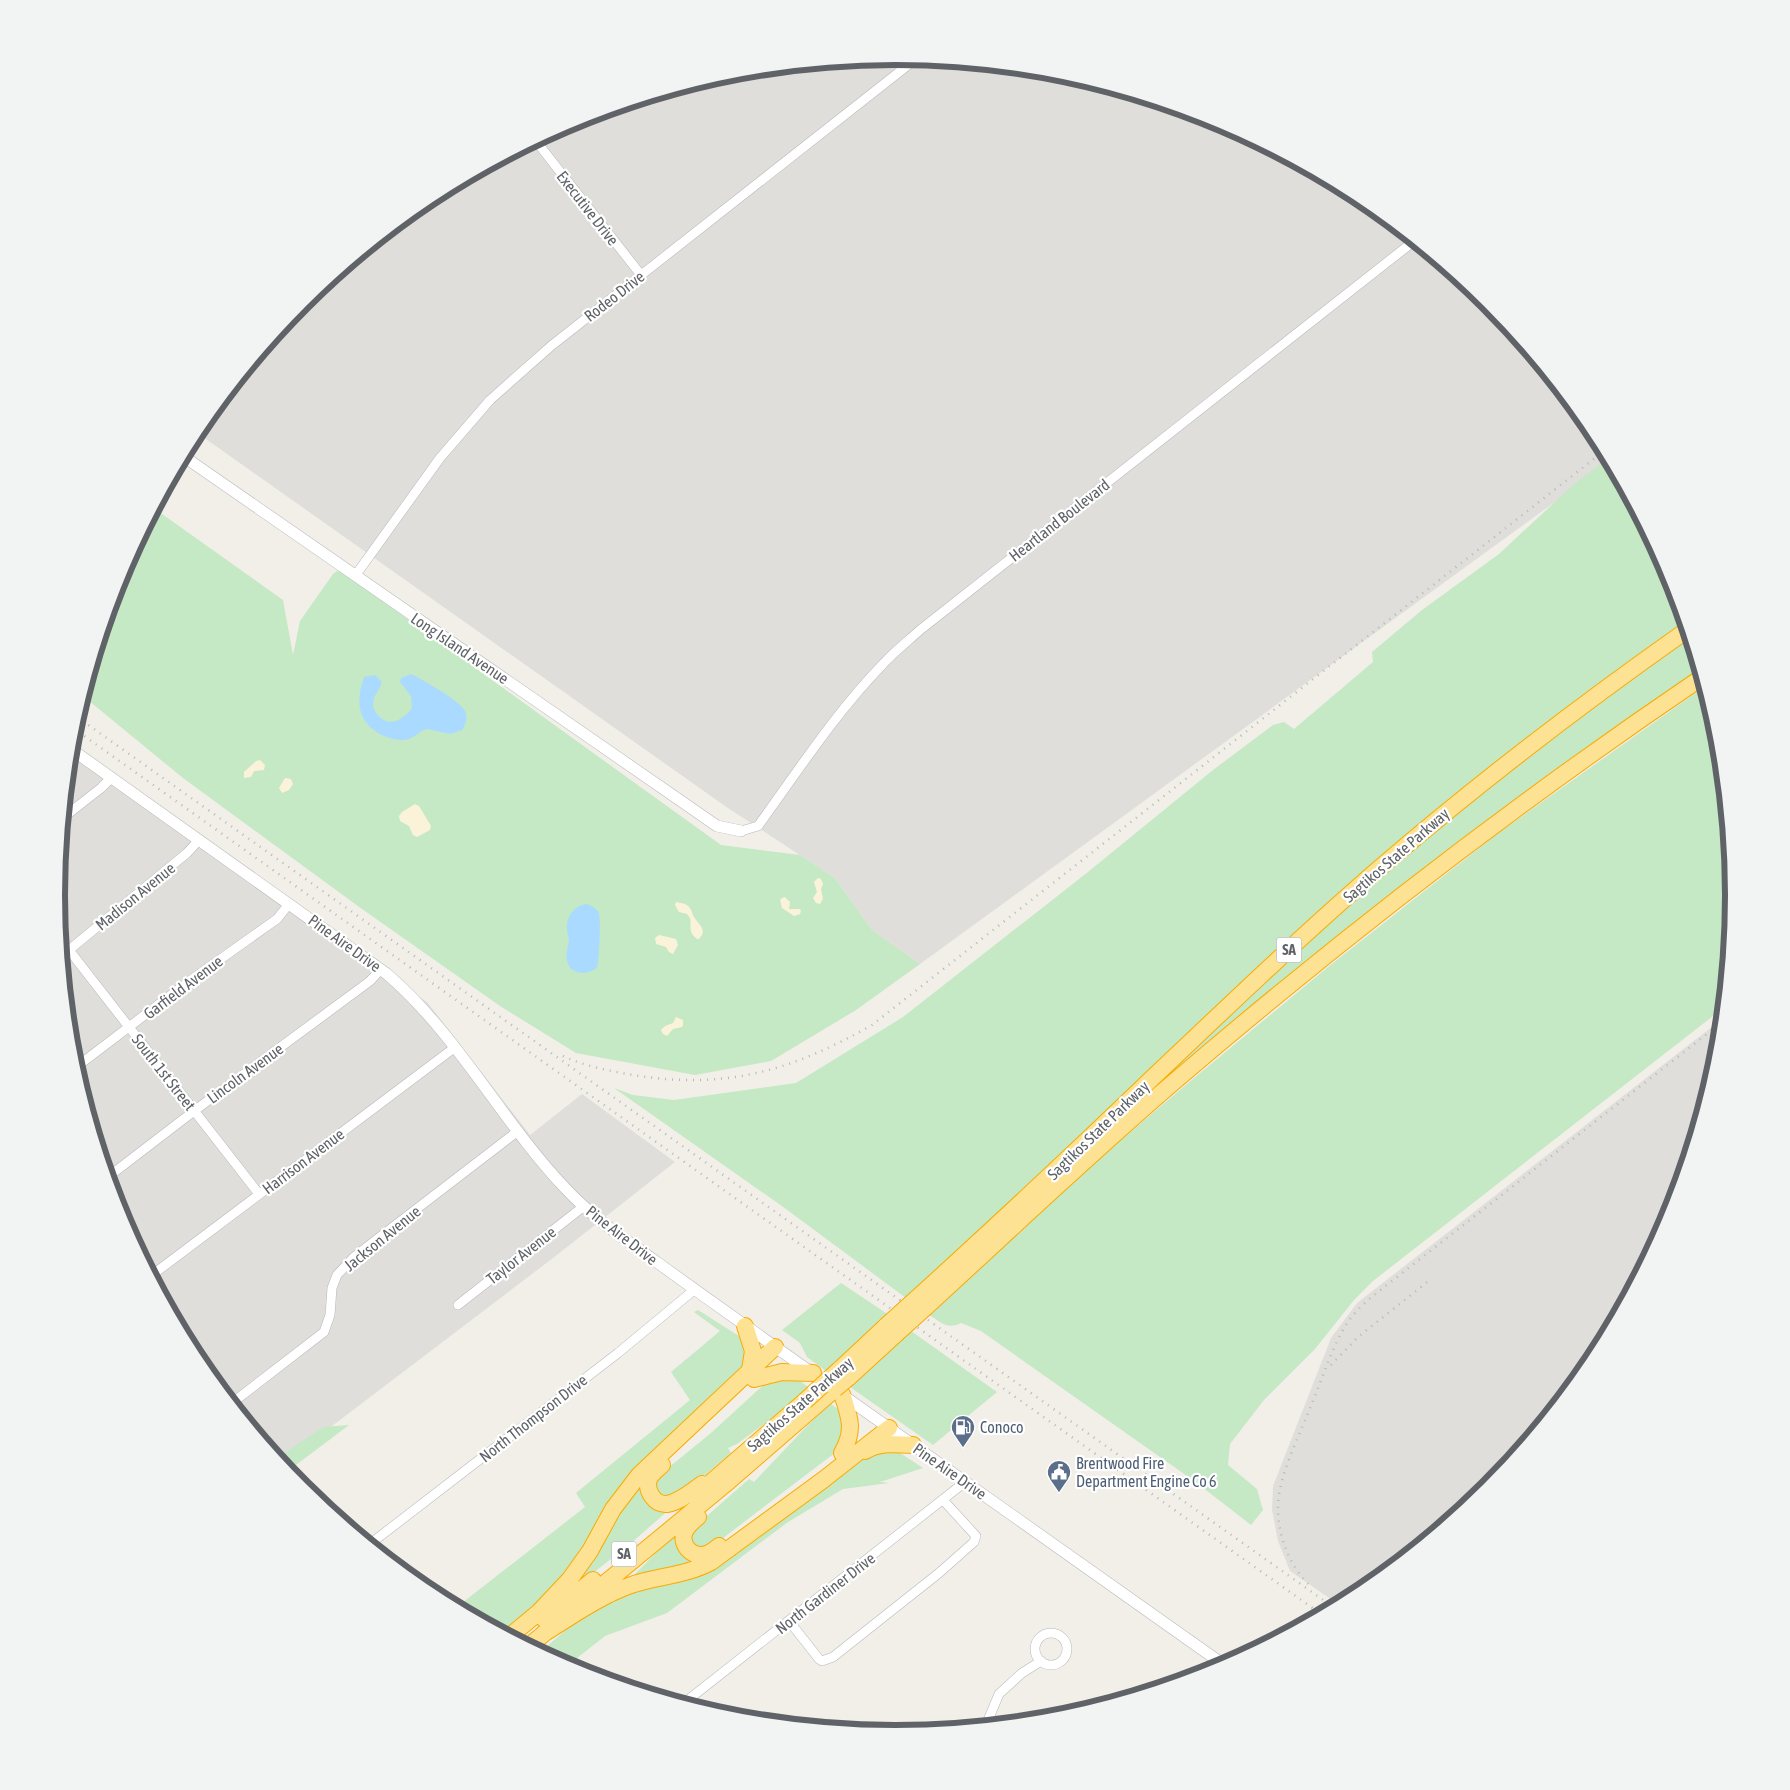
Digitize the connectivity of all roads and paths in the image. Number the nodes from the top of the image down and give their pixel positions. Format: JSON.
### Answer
{"nodes":[{"id":1,"x":908,"y":65,"type":"edge"},
{"id":2,"x":540,"y":146,"type":"edge"},
{"id":3,"x":1409,"y":245,"type":"edge"},
{"id":4,"x":641,"y":276,"type":"junction"},
{"id":5,"x":189,"y":460,"type":"edge"},
{"id":6,"x":355,"y":576,"type":"junction"},
{"id":7,"x":1683,"y":633,"type":"edge"},
{"id":8,"x":1697,"y":681,"type":"edge"},
{"id":9,"x":78,"y":754,"type":"edge"},
{"id":10,"x":111,"y":778,"type":"junction"},
{"id":11,"x":70,"y":813,"type":"edge"},
{"id":12,"x":741,"y":831,"type":"joint"},
{"id":13,"x":199,"y":840,"type":"junction"},
{"id":14,"x":289,"y":904,"type":"junction"},
{"id":15,"x":68,"y":950,"type":"joint"},
{"id":16,"x":381,"y":969,"type":"junction"},
{"id":17,"x":129,"y":1027,"type":"junction"},
{"id":18,"x":454,"y":1048,"type":"junction"},
{"id":19,"x":82,"y":1062,"type":"edge"},
{"id":20,"x":194,"y":1111,"type":"junction"},
{"id":21,"x":518,"y":1131,"type":"junction"},
{"id":22,"x":113,"y":1173,"type":"edge"},
{"id":23,"x":259,"y":1194,"type":"junction"},
{"id":24,"x":584,"y":1206,"type":"junction"},
{"id":25,"x":156,"y":1272,"type":"edge"},
{"id":26,"x":694,"y":1290,"type":"junction"},
{"id":27,"x":921,"y":1303,"type":"junction"},
{"id":28,"x":458,"y":1305,"type":"dead end"},
{"id":29,"x":745,"y":1326,"type":"junction"},
{"id":30,"x":779,"y":1350,"type":"junction"},
{"id":31,"x":813,"y":1373,"type":"junction"},
{"id":32,"x":752,"y":1374,"type":"junction"},
{"id":33,"x":842,"y":1394,"type":"junction"},
{"id":34,"x":237,"y":1399,"type":"edge"},
{"id":35,"x":886,"y":1426,"type":"junction"},
{"id":36,"x":913,"y":1445,"type":"junction"},
{"id":37,"x":842,"y":1459,"type":"junction"},
{"id":38,"x":729,"y":1474,"type":"junction"},
{"id":39,"x":966,"y":1482,"type":"junction"},
{"id":40,"x":943,"y":1500,"type":"junction"},
{"id":41,"x":375,"y":1540,"type":"edge"},
{"id":42,"x":789,"y":1621,"type":"junction"},
{"id":43,"x":515,"y":1632,"type":"edge"},
{"id":44,"x":543,"y":1634,"type":"junction"},
{"id":45,"x":523,"y":1636,"type":"edge"},
{"id":46,"x":534,"y":1642,"type":"edge"},
{"id":47,"x":1217,"y":1660,"type":"edge"},
{"id":48,"x":1041,"y":1661,"type":"dead end"},
{"id":49,"x":689,"y":1699,"type":"edge"},
{"id":50,"x":988,"y":1719,"type":"edge"}],
"edges":[{"from":1,"to":4,"type":"street","name":"Rodeo Drive"},
{"from":2,"to":4,"type":"street","name":"Executive Drive"},
{"from":3,"to":12,"type":"street","name":"Heartland Boulevard"},
{"from":4,"to":6,"type":"street","name":"Rodeo Drive"},
{"from":5,"to":6,"type":"street","name":"Long Island Avenue"},
{"from":6,"to":12,"type":"street","name":"Long Island Avenue"},
{"from":7,"to":27,"type":"highway","name":"Sagtikos State Parkway","number":"SA"},
{"from":8,"to":27,"type":"highway","name":"Sagtikos State Parkway","number":"SA"},
{"from":9,"to":10,"type":"street","name":"Pine Aire Drive"},
{"from":10,"to":11,"type":"street"},
{"from":10,"to":13,"type":"street","name":"Pine Aire Drive"},
{"from":13,"to":14,"type":"street","name":"Pine Aire Drive"},
{"from":13,"to":15,"type":"street","name":"Madison Avenue"},
{"from":14,"to":16,"type":"street","name":"Pine Aire Drive"},
{"from":14,"to":17,"type":"street","name":"Garfield Avenue"},
{"from":15,"to":17,"type":"street","name":"South 1st Street"},
{"from":16,"to":18,"type":"street","name":"Pine Aire Drive"},
{"from":16,"to":20,"type":"street","name":"Lincoln Avenue"},
{"from":17,"to":19,"type":"street","name":"Garfield Avenue"},
{"from":17,"to":20,"type":"street","name":"South 1st Street"},
{"from":18,"to":21,"type":"street","name":"Pine Aire Drive"},
{"from":18,"to":23,"type":"street","name":"Harrison Avenue"},
{"from":20,"to":22,"type":"street","name":"Lincoln Avenue"},
{"from":20,"to":23,"type":"street","name":"South 1st Street"},
{"from":21,"to":24,"type":"street","name":"Pine Aire Drive"},
{"from":21,"to":34,"type":"street","name":"Jackson Avenue"},
{"from":23,"to":25,"type":"street","name":"Harrison Avenue"},
{"from":24,"to":26,"type":"street","name":"Pine Aire Drive"},
{"from":24,"to":28,"type":"street","name":"Taylor Avenue"},
{"from":26,"to":29,"type":"street","name":"Pine Aire Drive"},
{"from":26,"to":41,"type":"street","name":"North Thompson Drive"},
{"from":27,"to":38,"type":"highway","name":"Sagtikos State Parkway","number":"SA","bridge":true},
{"from":29,"to":30,"type":"street","name":"Pine Aire Drive"},
{"from":29,"to":32,"type":"highway"},
{"from":30,"to":31,"type":"street","name":"Pine Aire Drive"},
{"from":30,"to":32,"type":"highway"},
{"from":31,"to":32,"type":"highway"},
{"from":31,"to":33,"type":"street","name":"Pine Aire Drive"},
{"from":32,"to":38,"type":"highway"},
{"from":32,"to":43,"type":"highway"},
{"from":33,"to":35,"type":"street","name":"Pine Aire Drive"},
{"from":33,"to":37,"type":"highway"},
{"from":35,"to":36,"type":"street","name":"Pine Aire Drive"},
{"from":35,"to":37,"type":"highway"},
{"from":36,"to":37,"type":"highway"},
{"from":36,"to":39,"type":"street","name":"Pine Aire Drive"},
{"from":37,"to":38,"type":"highway"},
{"from":37,"to":44,"type":"highway"},
{"from":38,"to":44,"type":"highway","name":"Sagtikos State Parkway","number":"SA"},
{"from":38,"to":45,"type":"highway","name":"Sagtikos State Parkway","number":"SA"},
{"from":39,"to":40,"type":"street","name":"North Gardiner Drive"},
{"from":39,"to":47,"type":"street","name":"Pine Aire Drive"},
{"from":40,"to":42,"type":"street","name":"North Gardiner Drive"},
{"from":40,"to":42,"type":"street"},
{"from":42,"to":49,"type":"street","name":"North Gardiner Drive"},
{"from":44,"to":46,"type":"highway","name":"Sagtikos State Parkway","number":"SA"},
{"from":48,"to":50,"type":"street"}]}
